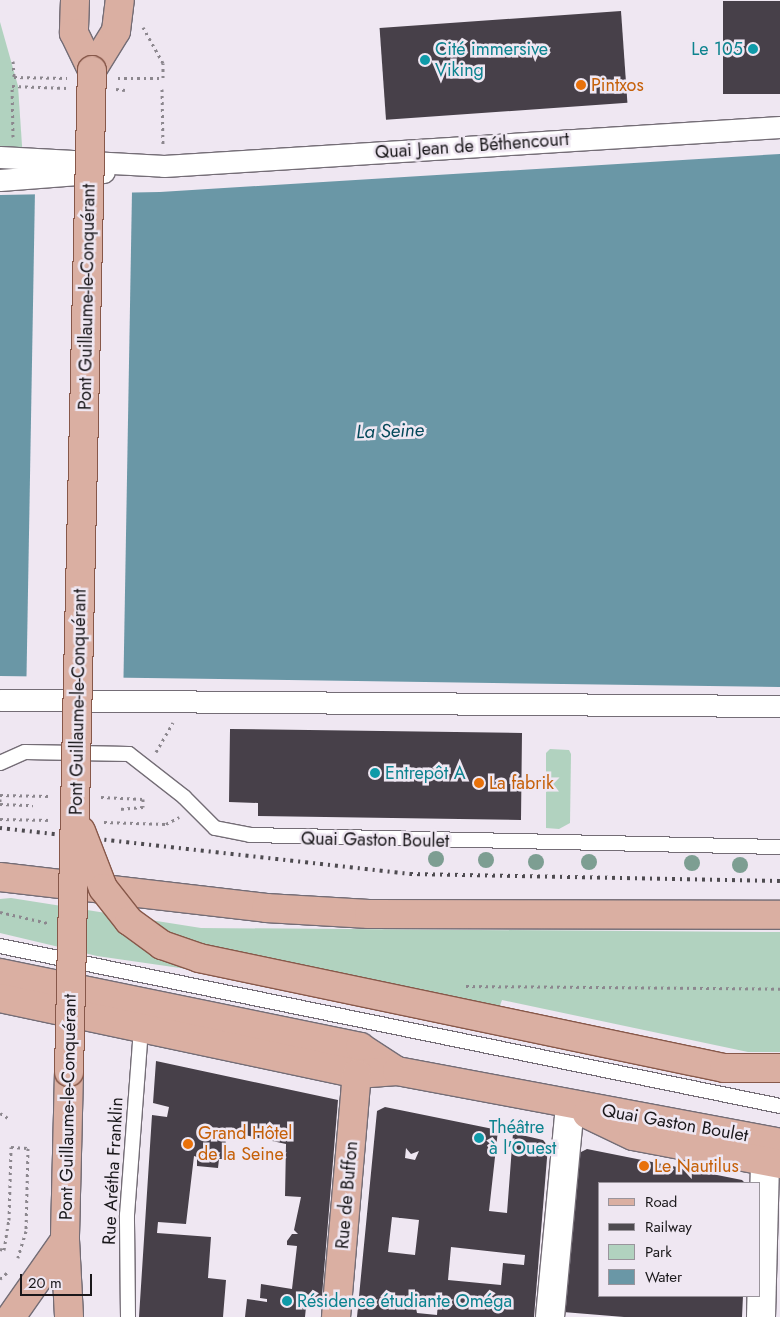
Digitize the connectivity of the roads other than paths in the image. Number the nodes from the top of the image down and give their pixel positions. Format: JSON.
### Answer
{"nodes":[{"id":1,"x":75,"y":0,"type":"edge"},
{"id":2,"x":120,"y":0,"type":"edge"},
{"id":3,"x":78,"y":78,"type":"junction"},
{"id":4,"x":780,"y":127,"type":"edge"},
{"id":5,"x":7,"y":157,"type":"edge"},
{"id":6,"x":164,"y":166,"type":"junction"},
{"id":7,"x":0,"y":180,"type":"edge"},
{"id":8,"x":2,"y":700,"type":"edge"},
{"id":9,"x":780,"y":706,"type":"edge"},
{"id":10,"x":0,"y":763,"type":"edge"},
{"id":11,"x":67,"y":805,"type":"junction"},
{"id":12,"x":780,"y":847,"type":"edge"},
{"id":13,"x":2,"y":878,"type":"edge"},
{"id":14,"x":780,"y":915,"type":"edge"},
{"id":15,"x":0,"y":946,"type":"edge"},
{"id":16,"x":0,"y":973,"type":"edge"},
{"id":17,"x":0,"y":998,"type":"edge"},
{"id":18,"x":142,"y":1028,"type":"junction"},
{"id":19,"x":780,"y":1068,"type":"edge"},
{"id":20,"x":397,"y":1071,"type":"junction"},
{"id":21,"x":357,"y":1074,"type":"junction"},
{"id":22,"x":570,"y":1106,"type":"junction"},
{"id":23,"x":780,"y":1106,"type":"edge"},
{"id":24,"x":775,"y":1156,"type":"edge"},
{"id":25,"x":65,"y":1240,"type":"junction"},
{"id":26,"x":11,"y":1317,"type":"edge"},
{"id":27,"x":69,"y":1317,"type":"edge"},
{"id":28,"x":128,"y":1317,"type":"edge"},
{"id":29,"x":336,"y":1317,"type":"edge"},
{"id":30,"x":550,"y":1317,"type":"edge"},
{"id":31,"x":761,"y":1317,"type":"edge"}],
"edges":[{"from":1,"to":3,"type":"main road","name":"Pont Guillaume-le-Conquérant"},
{"from":2,"to":3,"type":"main road"},
{"from":3,"to":11,"type":"main road","name":"Pont Guillaume-le-Conquérant","bridge":true},
{"from":4,"to":6,"type":"street","name":"Quai Jean de Béthencourt"},
{"from":5,"to":6,"type":"street","name":"Quai Jean de Béthencourt"},
{"from":6,"to":7,"type":"street","name":"Quai Jean de Béthencourt"},
{"from":8,"to":9,"type":"street"},
{"from":10,"to":12,"type":"lane","name":"Quai Gaston Boulet"},
{"from":11,"to":19,"type":"main road","bridge":true},
{"from":11,"to":25,"type":"main road","name":"Pont Guillaume-le-Conquérant","bridge":true},
{"from":13,"to":14,"type":"main road"},
{"from":15,"to":23,"type":"lane"},
{"from":16,"to":20,"type":"main road","name":"Quai Gaston Boulet"},
{"from":17,"to":18,"type":"main road","name":"Quai Gaston Boulet"},
{"from":18,"to":21,"type":"main road","name":"Quai Gaston Boulet"},
{"from":18,"to":28,"type":"lane","name":"Rue Arétha Franklin"},
{"from":20,"to":21,"type":"main road","name":"Quai Gaston Boulet"},
{"from":20,"to":22,"type":"main road","name":"Quai Gaston Boulet"},
{"from":21,"to":29,"type":"main road","name":"Rue de Buffon"},
{"from":22,"to":24,"type":"main road","name":"Quai Gaston Boulet"},
{"from":22,"to":30,"type":"street"},
{"from":24,"to":31,"type":"street"},
{"from":25,"to":26,"type":"main road","name":"Pont Guillaume-le-Conquérant"},
{"from":25,"to":27,"type":"main road"}]}
